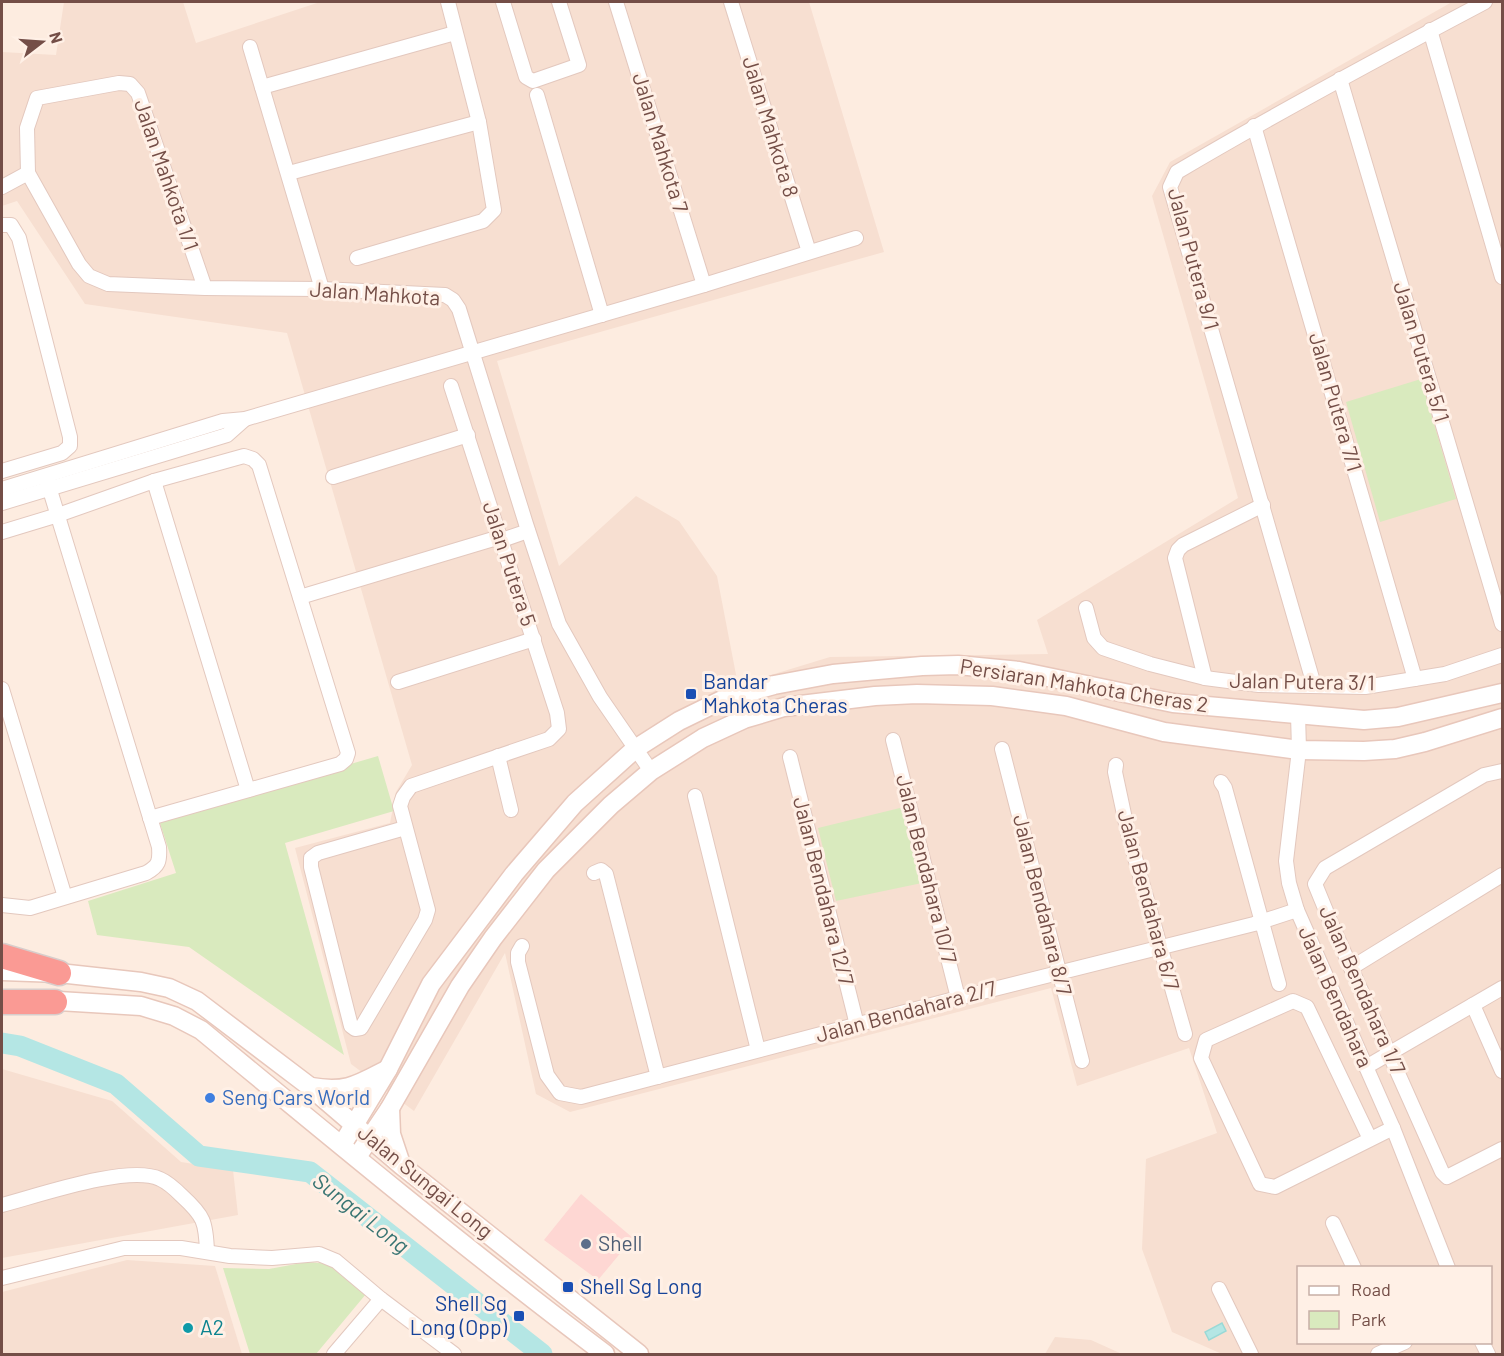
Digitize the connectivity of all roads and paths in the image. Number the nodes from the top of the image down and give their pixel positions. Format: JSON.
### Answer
{"nodes":[{"id":1,"x":448,"y":2,"type":"edge"},
{"id":2,"x":503,"y":2,"type":"edge"},
{"id":3,"x":558,"y":2,"type":"edge"},
{"id":4,"x":616,"y":2,"type":"edge"},
{"id":5,"x":731,"y":2,"type":"edge"},
{"id":6,"x":1485,"y":2,"type":"edge"},
{"id":7,"x":1430,"y":30,"type":"junction"},
{"id":8,"x":456,"y":33,"type":"junction"},
{"id":9,"x":250,"y":47,"type":"dead end"},
{"id":10,"x":1340,"y":79,"type":"junction"},
{"id":11,"x":262,"y":87,"type":"junction"},
{"id":12,"x":537,"y":95,"type":"dead end"},
{"id":13,"x":38,"y":98,"type":"joint"},
{"id":14,"x":479,"y":122,"type":"junction"},
{"id":15,"x":1254,"y":126,"type":"junction"},
{"id":16,"x":289,"y":173,"type":"junction"},
{"id":17,"x":28,"y":174,"type":"junction"},
{"id":18,"x":2,"y":187,"type":"edge"},
{"id":19,"x":6,"y":225,"type":"edge"},
{"id":20,"x":856,"y":238,"type":"dead end"},
{"id":21,"x":809,"y":252,"type":"junction"},
{"id":22,"x":357,"y":258,"type":"dead end"},
{"id":23,"x":1503,"y":277,"type":"edge"},
{"id":24,"x":704,"y":285,"type":"junction"},
{"id":25,"x":206,"y":288,"type":"junction"},
{"id":26,"x":322,"y":289,"type":"junction"},
{"id":27,"x":602,"y":315,"type":"junction"},
{"id":28,"x":472,"y":353,"type":"junction"},
{"id":29,"x":452,"y":386,"type":"dead end"},
{"id":30,"x":468,"y":435,"type":"junction"},
{"id":31,"x":2,"y":471,"type":"edge"},
{"id":32,"x":333,"y":477,"type":"dead end"},
{"id":33,"x":154,"y":481,"type":"junction"},
{"id":34,"x":47,"y":483,"type":"junction"},
{"id":35,"x":2,"y":489,"type":"edge"},
{"id":36,"x":2,"y":503,"type":"edge"},
{"id":37,"x":1263,"y":505,"type":"junction"},
{"id":38,"x":58,"y":515,"type":"junction"},
{"id":39,"x":527,"y":528,"type":"junction"},
{"id":40,"x":2,"y":532,"type":"edge"},
{"id":41,"x":500,"y":537,"type":"junction"},
{"id":42,"x":300,"y":597,"type":"junction"},
{"id":43,"x":1086,"y":608,"type":"dead end"},
{"id":44,"x":1503,"y":624,"type":"edge"},
{"id":45,"x":534,"y":639,"type":"junction"},
{"id":46,"x":1503,"y":655,"type":"edge"},
{"id":47,"x":1206,"y":678,"type":"junction"},
{"id":48,"x":1415,"y":679,"type":"junction"},
{"id":49,"x":398,"y":682,"type":"dead end"},
{"id":50,"x":1314,"y":686,"type":"junction"},
{"id":51,"x":2,"y":689,"type":"edge"},
{"id":52,"x":1503,"y":693,"type":"edge"},
{"id":53,"x":1298,"y":714,"type":"junction"},
{"id":54,"x":1503,"y":718,"type":"edge"},
{"id":55,"x":893,"y":740,"type":"dead end"},
{"id":56,"x":1002,"y":748,"type":"dead end"},
{"id":57,"x":635,"y":749,"type":"junction"},
{"id":58,"x":1299,"y":750,"type":"junction"},
{"id":59,"x":498,"y":756,"type":"junction"},
{"id":60,"x":790,"y":757,"type":"dead end"},
{"id":61,"x":1116,"y":765,"type":"dead end"},
{"id":62,"x":651,"y":771,"type":"junction"},
{"id":63,"x":1503,"y":771,"type":"edge"},
{"id":64,"x":1221,"y":782,"type":"dead end"},
{"id":65,"x":248,"y":790,"type":"junction"},
{"id":66,"x":695,"y":796,"type":"dead end"},
{"id":67,"x":511,"y":810,"type":"dead end"},
{"id":68,"x":150,"y":818,"type":"junction"},
{"id":69,"x":405,"y":828,"type":"junction"},
{"id":70,"x":594,"y":873,"type":"dead end"},
{"id":71,"x":1503,"y":875,"type":"edge"},
{"id":72,"x":65,"y":897,"type":"junction"},
{"id":73,"x":2,"y":905,"type":"edge"},
{"id":74,"x":1299,"y":914,"type":"junction"},
{"id":75,"x":1259,"y":924,"type":"junction"},
{"id":76,"x":522,"y":946,"type":"dead end"},
{"id":77,"x":1161,"y":947,"type":"junction"},
{"id":78,"x":2,"y":956,"type":"edge"},
{"id":79,"x":1351,"y":968,"type":"junction"},
{"id":80,"x":2,"y":971,"type":"edge"},
{"id":81,"x":59,"y":973,"type":"junction"},
{"id":82,"x":1059,"y":973,"type":"junction"},
{"id":83,"x":1279,"y":984,"type":"dead end"},
{"id":84,"x":1503,"y":988,"type":"edge"},
{"id":85,"x":2,"y":993,"type":"edge"},
{"id":86,"x":958,"y":998,"type":"junction"},
{"id":87,"x":2,"y":1002,"type":"edge"},
{"id":88,"x":55,"y":1002,"type":"junction"},
{"id":89,"x":1473,"y":1005,"type":"junction"},
{"id":90,"x":857,"y":1025,"type":"junction"},
{"id":91,"x":1185,"y":1034,"type":"dead end"},
{"id":92,"x":758,"y":1050,"type":"junction"},
{"id":93,"x":1390,"y":1054,"type":"junction"},
{"id":94,"x":1082,"y":1061,"type":"dead end"},
{"id":95,"x":1366,"y":1067,"type":"junction"},
{"id":96,"x":388,"y":1069,"type":"junction"},
{"id":97,"x":1503,"y":1071,"type":"edge"},
{"id":98,"x":658,"y":1077,"type":"junction"},
{"id":99,"x":309,"y":1086,"type":"junction"},
{"id":100,"x":390,"y":1108,"type":"junction"},
{"id":101,"x":354,"y":1125,"type":"junction"},
{"id":102,"x":1393,"y":1128,"type":"junction"},
{"id":103,"x":370,"y":1138,"type":"junction"},
{"id":104,"x":1370,"y":1139,"type":"junction"},
{"id":105,"x":342,"y":1145,"type":"junction"},
{"id":106,"x":1503,"y":1149,"type":"edge"},
{"id":107,"x":357,"y":1157,"type":"junction"},
{"id":108,"x":401,"y":1165,"type":"junction"},
{"id":109,"x":2,"y":1204,"type":"edge"},
{"id":110,"x":1333,"y":1223,"type":"dead end"},
{"id":111,"x":207,"y":1252,"type":"junction"},
{"id":112,"x":1353,"y":1266,"type":"edge"},
{"id":113,"x":1447,"y":1266,"type":"edge"},
{"id":114,"x":2,"y":1278,"type":"edge"},
{"id":115,"x":1219,"y":1289,"type":"dead end"},
{"id":116,"x":381,"y":1299,"type":"junction"},
{"id":117,"x":1391,"y":1348,"type":"edge"},
{"id":118,"x":334,"y":1354,"type":"edge"},
{"id":119,"x":454,"y":1354,"type":"edge"},
{"id":120,"x":605,"y":1354,"type":"edge"},
{"id":121,"x":639,"y":1354,"type":"edge"},
{"id":122,"x":1251,"y":1354,"type":"edge"},
{"id":123,"x":1378,"y":1354,"type":"edge"}],
"edges":[{"from":1,"to":8,"type":"street"},
{"from":2,"to":3,"type":"street"},
{"from":4,"to":24,"type":"street","name":"Jalan Mahkota 7"},
{"from":5,"to":21,"type":"street","name":"Jalan Mahkota 8"},
{"from":6,"to":7,"type":"street","name":"Jalan Putera 9/1"},
{"from":7,"to":10,"type":"street","name":"Jalan Putera 9/1"},
{"from":7,"to":23,"type":"street"},
{"from":8,"to":11,"type":"street"},
{"from":8,"to":14,"type":"street"},
{"from":9,"to":11,"type":"street"},
{"from":10,"to":15,"type":"street","name":"Jalan Putera 9/1"},
{"from":10,"to":44,"type":"street","name":"Jalan Putera 5/1"},
{"from":11,"to":16,"type":"street"},
{"from":12,"to":27,"type":"street"},
{"from":13,"to":17,"type":"street","name":"Jalan Mahkota"},
{"from":13,"to":25,"type":"street","name":"Jalan Mahkota 1/1"},
{"from":14,"to":16,"type":"street"},
{"from":14,"to":22,"type":"street"},
{"from":15,"to":37,"type":"street","name":"Jalan Putera 9/1"},
{"from":15,"to":48,"type":"street","name":"Jalan Putera 7/1"},
{"from":16,"to":26,"type":"street"},
{"from":17,"to":18,"type":"street"},
{"from":17,"to":25,"type":"street","name":"Jalan Mahkota"},
{"from":19,"to":31,"type":"street"},
{"from":20,"to":21,"type":"street"},
{"from":21,"to":24,"type":"street"},
{"from":24,"to":27,"type":"street"},
{"from":25,"to":26,"type":"street","name":"Jalan Mahkota"},
{"from":26,"to":28,"type":"street","name":"Jalan Mahkota"},
{"from":27,"to":28,"type":"street"},
{"from":28,"to":34,"type":"street"},
{"from":28,"to":39,"type":"street","name":"Jalan Mahkota"},
{"from":29,"to":30,"type":"street","name":"Jalan Putera 5"},
{"from":30,"to":32,"type":"street"},
{"from":30,"to":41,"type":"street","name":"Jalan Putera 5"},
{"from":33,"to":38,"type":"street"},
{"from":33,"to":42,"type":"street"},
{"from":33,"to":65,"type":"street"},
{"from":34,"to":35,"type":"street"},
{"from":34,"to":36,"type":"street"},
{"from":34,"to":38,"type":"street"},
{"from":37,"to":47,"type":"street"},
{"from":37,"to":50,"type":"street","name":"Jalan Putera 9/1"},
{"from":38,"to":40,"type":"street"},
{"from":38,"to":68,"type":"street"},
{"from":39,"to":41,"type":"street"},
{"from":39,"to":57,"type":"street","name":"Jalan Mahkota"},
{"from":41,"to":42,"type":"street"},
{"from":41,"to":45,"type":"street","name":"Jalan Putera 5"},
{"from":42,"to":65,"type":"street"},
{"from":43,"to":47,"type":"street","name":"Jalan Putera 3/1"},
{"from":45,"to":49,"type":"street"},
{"from":45,"to":59,"type":"street","name":"Jalan Putera 5"},
{"from":46,"to":48,"type":"street","name":"Jalan Putera 3/1"},
{"from":47,"to":50,"type":"street","name":"Jalan Putera 3/1"},
{"from":48,"to":50,"type":"street","name":"Jalan Putera 3/1"},
{"from":51,"to":72,"type":"street"},
{"from":52,"to":53,"type":"street","name":"Persiaran Mahkota Cheras 2"},
{"from":53,"to":57,"type":"street","name":"Persiaran Mahkota Cheras 2"},
{"from":53,"to":58,"type":"street","name":"Jalan Bendahara"},
{"from":54,"to":58,"type":"street","name":"Persiaran Mahkota Cheras 2"},
{"from":55,"to":86,"type":"street","name":"Jalan Bendahara 10/7"},
{"from":56,"to":82,"type":"street","name":"Jalan Bendahara 8/7"},
{"from":57,"to":62,"type":"street","name":"Jalan Mahkota"},
{"from":57,"to":96,"type":"street","name":"Persiaran Mahkota Cheras 2"},
{"from":58,"to":62,"type":"street","name":"Persiaran Mahkota Cheras 2"},
{"from":58,"to":74,"type":"street","name":"Jalan Bendahara"},
{"from":59,"to":67,"type":"street"},
{"from":59,"to":69,"type":"street"},
{"from":60,"to":90,"type":"street","name":"Jalan Bendahara 12/7"},
{"from":61,"to":77,"type":"street","name":"Jalan Bendahara 6/7"},
{"from":62,"to":100,"type":"street","name":"Persiaran Mahkota Cheras 2"},
{"from":63,"to":79,"type":"street","name":"Jalan Bendahara 1/7"},
{"from":64,"to":75,"type":"street"},
{"from":65,"to":68,"type":"street"},
{"from":66,"to":92,"type":"street"},
{"from":68,"to":72,"type":"street"},
{"from":69,"to":69,"type":"street"},
{"from":70,"to":98,"type":"street"},
{"from":71,"to":79,"type":"street"},
{"from":72,"to":73,"type":"street"},
{"from":74,"to":75,"type":"street","name":"Jalan Bendahara 2/7"},
{"from":74,"to":95,"type":"street","name":"Jalan Bendahara"},
{"from":75,"to":77,"type":"street","name":"Jalan Bendahara 2/7"},
{"from":75,"to":83,"type":"street"},
{"from":76,"to":98,"type":"street","name":"Jalan Bendahara 2/7"},
{"from":77,"to":82,"type":"street","name":"Jalan Bendahara 2/7"},
{"from":77,"to":91,"type":"street","name":"Jalan Bendahara 6/7"},
{"from":78,"to":81,"type":"highway"},
{"from":79,"to":93,"type":"street","name":"Jalan Bendahara 1/7"},
{"from":80,"to":81,"type":"street","name":"Jalan Sungai Long"},
{"from":81,"to":99,"type":"street","name":"Jalan Sungai Long"},
{"from":82,"to":86,"type":"street","name":"Jalan Bendahara 2/7"},
{"from":82,"to":94,"type":"street","name":"Jalan Bendahara 8/7"},
{"from":84,"to":89,"type":"street"},
{"from":85,"to":88,"type":"street","name":"Jalan Sungai Long"},
{"from":86,"to":90,"type":"street","name":"Jalan Bendahara 2/7"},
{"from":87,"to":88,"type":"highway"},
{"from":88,"to":105,"type":"street","name":"Jalan Sungai Long"},
{"from":89,"to":93,"type":"street"},
{"from":89,"to":97,"type":"street"},
{"from":90,"to":92,"type":"street","name":"Jalan Bendahara 2/7"},
{"from":92,"to":98,"type":"street","name":"Jalan Bendahara 2/7"},
{"from":93,"to":95,"type":"street"},
{"from":93,"to":106,"type":"street","name":"Jalan Bendahara 1/7"},
{"from":95,"to":102,"type":"street","name":"Jalan Bendahara"},
{"from":96,"to":99,"type":"street"},
{"from":96,"to":101,"type":"street","name":"Persiaran Mahkota Cheras 2"},
{"from":99,"to":101,"type":"street","name":"Jalan Sungai Long"},
{"from":100,"to":103,"type":"street","name":"Persiaran Mahkota Cheras 2"},
{"from":100,"to":108,"type":"street"},
{"from":101,"to":103,"type":"street","name":"Jalan Sungai Long"},
{"from":101,"to":105,"type":"street","name":"Persiaran Mahkota Cheras 2"},
{"from":102,"to":104,"type":"street"},
{"from":102,"to":113,"type":"street","name":"Jalan Bendahara"},
{"from":103,"to":107,"type":"street","name":"Persiaran Mahkota Cheras 2"},
{"from":103,"to":108,"type":"street","name":"Jalan Sungai Long"},
{"from":104,"to":104,"type":"street"},
{"from":105,"to":107,"type":"street","name":"Jalan Sungai Long"},
{"from":107,"to":120,"type":"street","name":"Jalan Sungai Long"},
{"from":108,"to":121,"type":"street","name":"Jalan Sungai Long"},
{"from":109,"to":111,"type":"street"},
{"from":110,"to":112,"type":"street"},
{"from":111,"to":114,"type":"street"},
{"from":111,"to":116,"type":"street"},
{"from":115,"to":122,"type":"street"},
{"from":116,"to":118,"type":"street"},
{"from":116,"to":119,"type":"street"},
{"from":117,"to":123,"type":"street"}]}
